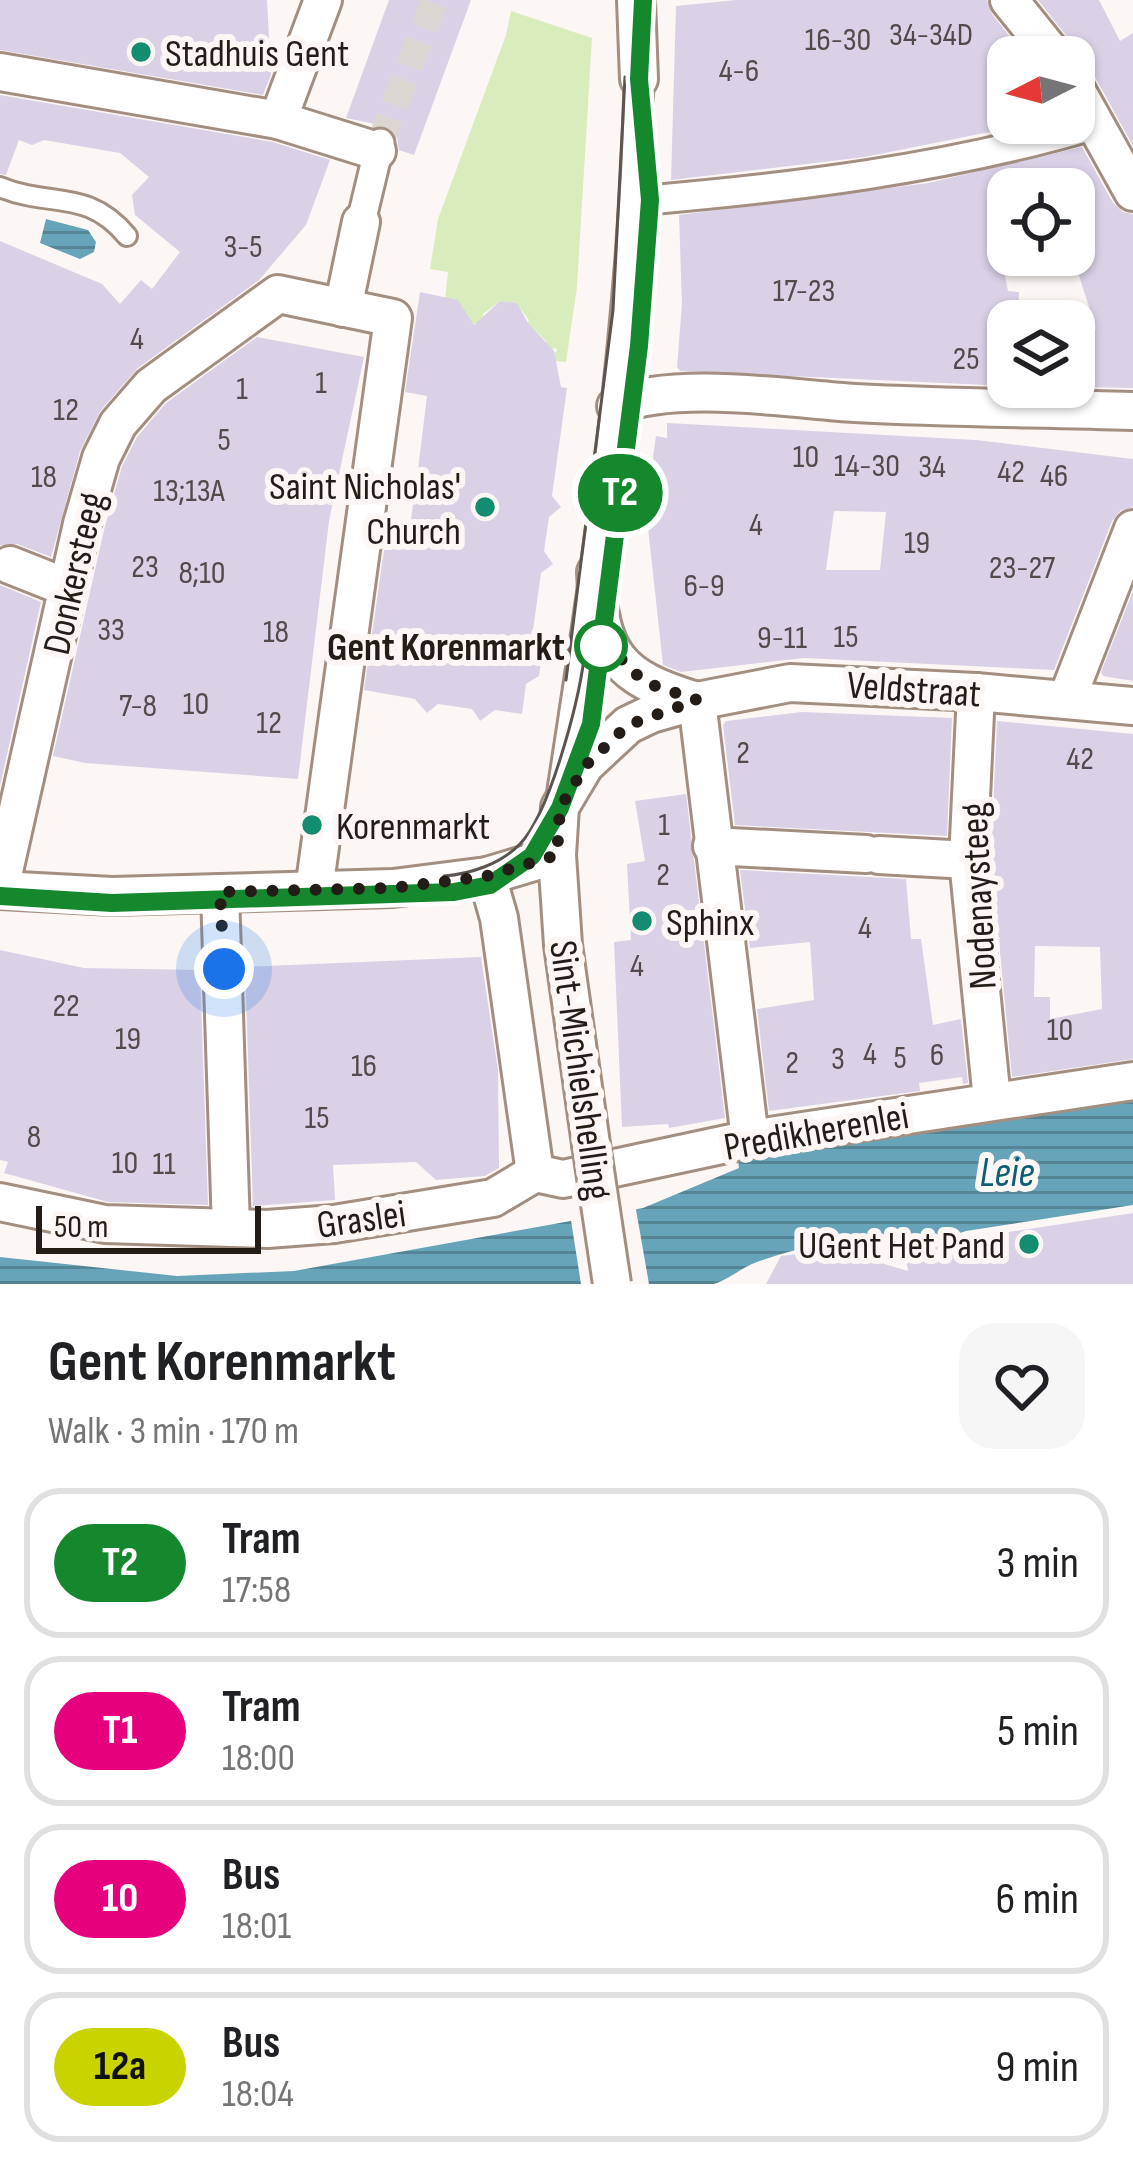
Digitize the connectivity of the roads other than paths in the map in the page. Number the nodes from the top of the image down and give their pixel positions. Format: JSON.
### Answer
{"nodes":[{"id":1,"x":323,"y":0,"type":"edge"},
{"id":2,"x":636,"y":0,"type":"edge"},
{"id":3,"x":1009,"y":0,"type":"edge"},
{"id":4,"x":1038,"y":36,"type":"edge"},
{"id":5,"x":0,"y":73,"type":"edge"},
{"id":6,"x":639,"y":79,"type":"joint"},
{"id":7,"x":278,"y":120,"type":"junction"},
{"id":8,"x":1096,"y":125,"type":"joint"},
{"id":9,"x":378,"y":147,"type":"joint"},
{"id":10,"x":0,"y":187,"type":"edge"},
{"id":11,"x":1127,"y":195,"type":"edge"},
{"id":12,"x":636,"y":201,"type":"junction"},
{"id":13,"x":362,"y":222,"type":"joint"},
{"id":14,"x":127,"y":236,"type":"dead end"},
{"id":15,"x":343,"y":308,"type":"junction"},
{"id":16,"x":616,"y":406,"type":"junction"},
{"id":17,"x":1133,"y":411,"type":"edge"},
{"id":18,"x":1133,"y":529,"type":"edge"},
{"id":19,"x":10,"y":565,"type":"dead end"},
{"id":20,"x":596,"y":572,"type":"junction"},
{"id":21,"x":68,"y":588,"type":"junction"},
{"id":22,"x":976,"y":692,"type":"junction"},
{"id":23,"x":1067,"y":699,"type":"junction"},
{"id":24,"x":697,"y":700,"type":"junction"},
{"id":25,"x":1133,"y":706,"type":"edge"},
{"id":26,"x":560,"y":808,"type":"junction"},
{"id":27,"x":712,"y":846,"type":"junction"},
{"id":28,"x":557,"y":855,"type":"junction"},
{"id":29,"x":968,"y":860,"type":"junction"},
{"id":30,"x":487,"y":876,"type":"junction"},
{"id":31,"x":0,"y":889,"type":"edge"},
{"id":32,"x":314,"y":890,"type":"junction"},
{"id":33,"x":220,"y":892,"type":"junction"},
{"id":34,"x":1133,"y":1081,"type":"edge"},
{"id":35,"x":992,"y":1100,"type":"junction"},
{"id":36,"x":750,"y":1139,"type":"junction"},
{"id":37,"x":520,"y":1182,"type":"junction"},
{"id":38,"x":0,"y":1202,"type":"edge"},
{"id":39,"x":231,"y":1228,"type":"junction"},
{"id":40,"x":612,"y":1284,"type":"edge"}],
"edges":[{"from":1,"to":7,"type":"street"},
{"from":2,"to":6,"type":"street"},
{"from":3,"to":4,"type":"street"},
{"from":5,"to":7,"type":"street"},
{"from":6,"to":12,"type":"street"},
{"from":7,"to":9,"type":"street"},
{"from":8,"to":11,"type":"street"},
{"from":8,"to":12,"type":"street"},
{"from":9,"to":13,"type":"street"},
{"from":10,"to":14,"type":"lane"},
{"from":12,"to":16,"type":"street"},
{"from":13,"to":15,"type":"street"},
{"from":15,"to":21,"type":"street","name":"Donkersteeg"},
{"from":15,"to":32,"type":"street"},
{"from":16,"to":17,"type":"street"},
{"from":16,"to":20,"type":"street"},
{"from":18,"to":23,"type":"street"},
{"from":19,"to":21,"type":"street"},
{"from":20,"to":24,"type":"street"},
{"from":20,"to":26,"type":"street"},
{"from":21,"to":31,"type":"street","name":"Donkersteeg"},
{"from":22,"to":23,"type":"street","name":"Veldstraat"},
{"from":22,"to":24,"type":"street","name":"Veldstraat"},
{"from":22,"to":29,"type":"street","name":"Nodenaysteeg"},
{"from":23,"to":25,"type":"street","name":"Veldstraat"},
{"from":24,"to":26,"type":"street","name":"Veldstraat"},
{"from":24,"to":27,"type":"street"},
{"from":26,"to":28,"type":"street"},
{"from":27,"to":29,"type":"street"},
{"from":27,"to":36,"type":"street"},
{"from":28,"to":30,"type":"street"},
{"from":28,"to":40,"type":"street","name":"Sint-Michielshelling","bridge":true},
{"from":29,"to":35,"type":"street","name":"Nodenaysteeg"},
{"from":30,"to":32,"type":"street"},
{"from":30,"to":37,"type":"street"},
{"from":31,"to":33,"type":"street"},
{"from":32,"to":33,"type":"street"},
{"from":33,"to":39,"type":"street"},
{"from":34,"to":35,"type":"street","name":"Predikherenlei"},
{"from":35,"to":36,"type":"street","name":"Predikherenlei"},
{"from":36,"to":37,"type":"street","name":"Predikherenlei"},
{"from":37,"to":39,"type":"street","name":"Graslei"},
{"from":38,"to":39,"type":"street","name":"Graslei"}]}
